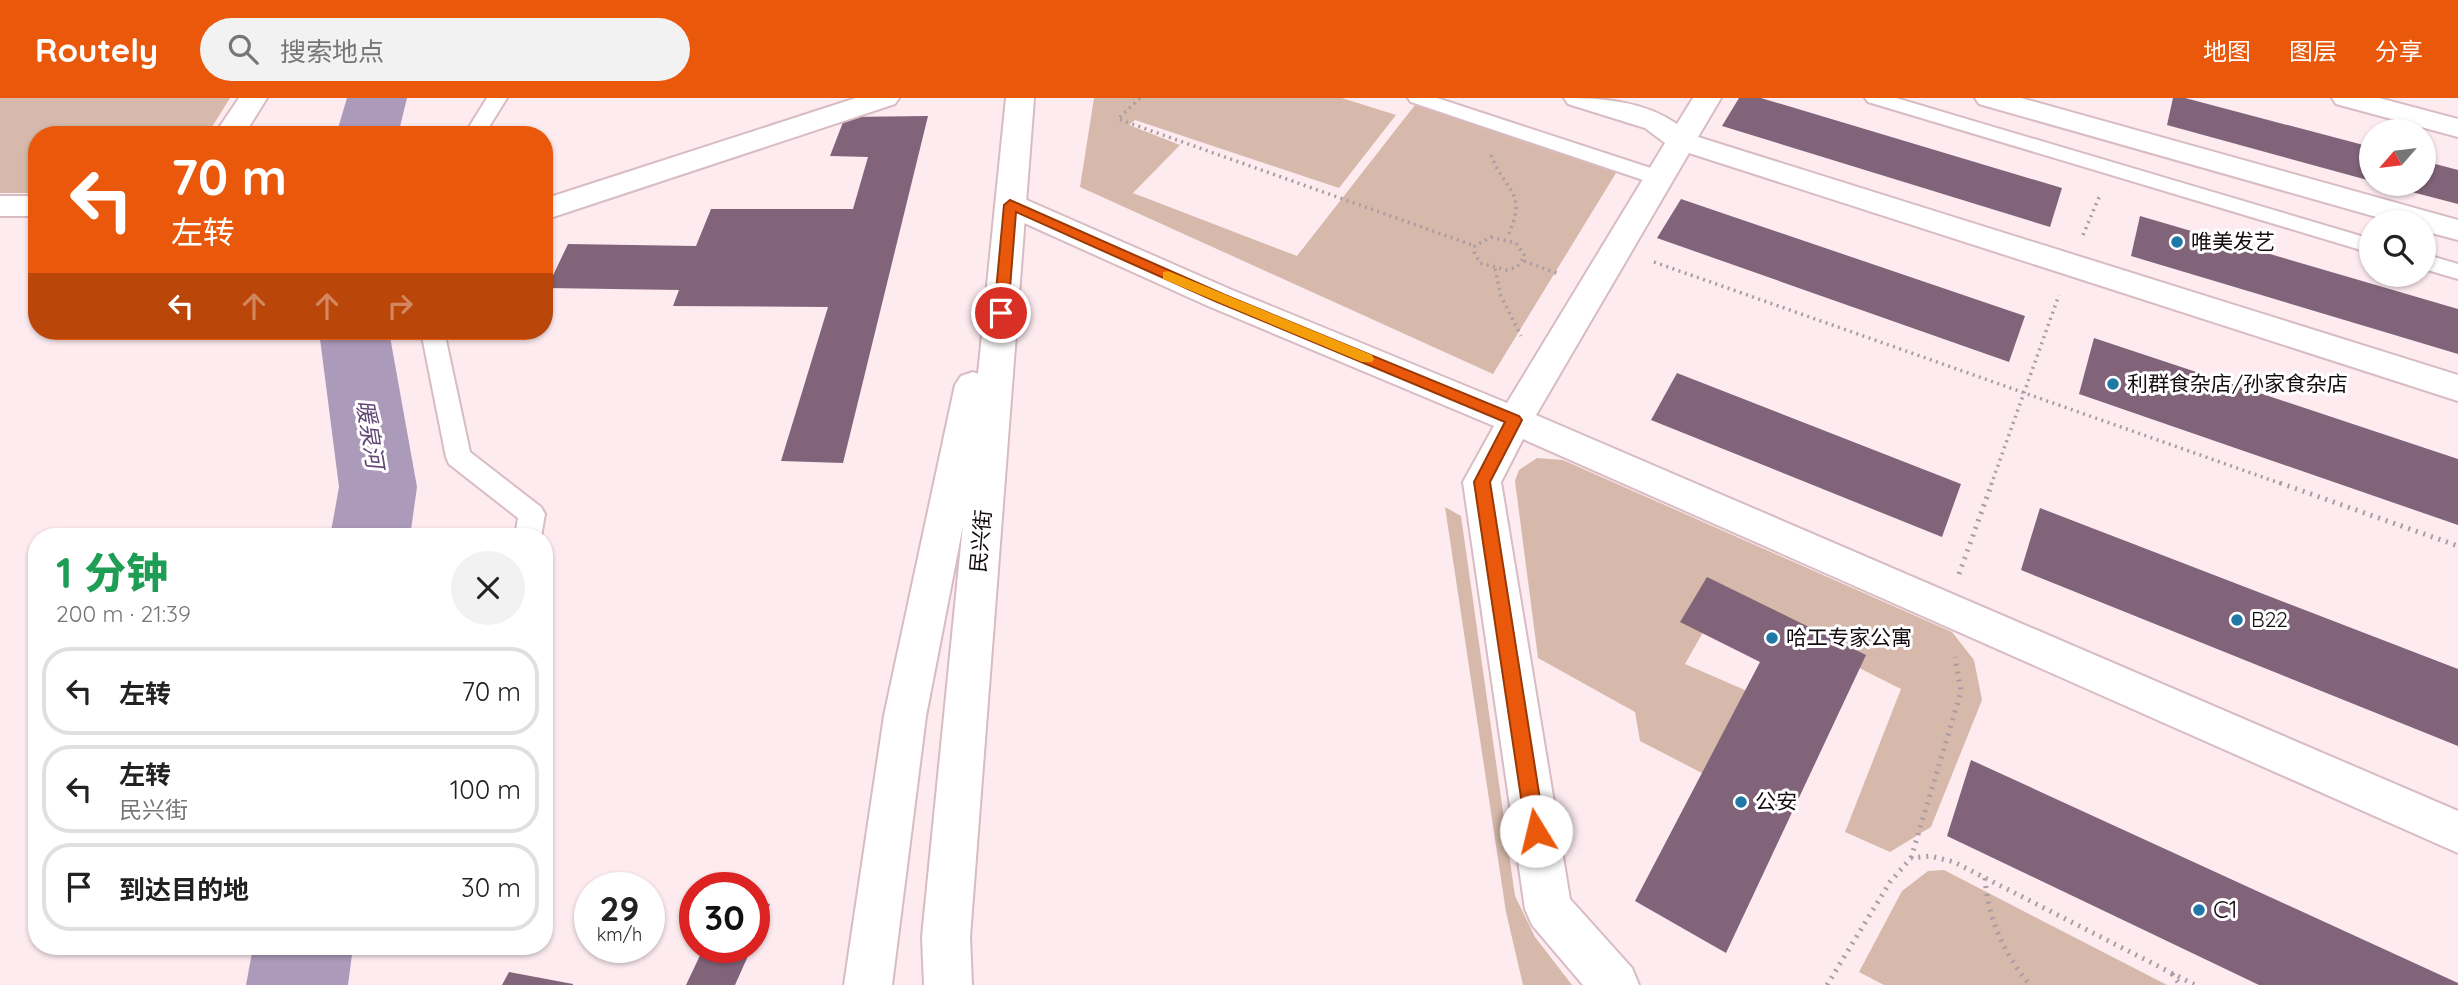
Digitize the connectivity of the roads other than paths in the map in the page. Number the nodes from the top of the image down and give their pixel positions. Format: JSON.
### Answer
{"nodes":[{"id":1,"x":253,"y":98,"type":"edge"},
{"id":2,"x":497,"y":98,"type":"edge"},
{"id":3,"x":885,"y":98,"type":"edge"},
{"id":4,"x":1020,"y":98,"type":"edge"},
{"id":5,"x":1418,"y":98,"type":"edge"},
{"id":6,"x":1578,"y":98,"type":"edge"},
{"id":7,"x":1707,"y":98,"type":"edge"},
{"id":8,"x":1875,"y":98,"type":"edge"},
{"id":9,"x":1989,"y":98,"type":"edge"},
{"id":10,"x":2346,"y":98,"type":"edge"},
{"id":11,"x":235,"y":126,"type":"edge"},
{"id":12,"x":480,"y":126,"type":"edge"},
{"id":13,"x":2458,"y":128,"type":"edge"},
{"id":14,"x":1681,"y":141,"type":"junction"},
{"id":15,"x":1659,"y":178,"type":"junction"},
{"id":16,"x":1010,"y":205,"type":"junction"},
{"id":17,"x":0,"y":206,"type":"edge"},
{"id":18,"x":28,"y":206,"type":"edge"},
{"id":19,"x":553,"y":207,"type":"edge"},
{"id":20,"x":2458,"y":230,"type":"edge"},
{"id":21,"x":2359,"y":242,"type":"edge"},
{"id":22,"x":2436,"y":265,"type":"edge"},
{"id":23,"x":2458,"y":272,"type":"edge"},
{"id":24,"x":434,"y":340,"type":"edge"},
{"id":25,"x":2458,"y":388,"type":"edge"},
{"id":26,"x":1514,"y":420,"type":"junction"},
{"id":27,"x":530,"y":528,"type":"edge"},
{"id":28,"x":2458,"y":832,"type":"edge"},
{"id":29,"x":868,"y":985,"type":"edge"},
{"id":30,"x":948,"y":985,"type":"edge"},
{"id":31,"x":1615,"y":985,"type":"edge"}],
"edges":[{"from":1,"to":11,"type":"street"},
{"from":2,"to":12,"type":"lane"},
{"from":3,"to":19,"type":"street"},
{"from":4,"to":16,"type":"street","name":"民兴街"},
{"from":5,"to":15,"type":"lane"},
{"from":6,"to":14,"type":"street"},
{"from":7,"to":14,"type":"street"},
{"from":8,"to":21,"type":"lane"},
{"from":9,"to":20,"type":"street"},
{"from":10,"to":13,"type":"street"},
{"from":14,"to":15,"type":"street"},
{"from":14,"to":25,"type":"street"},
{"from":15,"to":26,"type":"street"},
{"from":16,"to":26,"type":"street"},
{"from":16,"to":29,"type":"street"},
{"from":16,"to":30,"type":"street","name":"民兴街"},
{"from":17,"to":18,"type":"street"},
{"from":22,"to":23,"type":"lane"},
{"from":24,"to":27,"type":"lane"},
{"from":26,"to":28,"type":"street"},
{"from":26,"to":31,"type":"street"}]}
